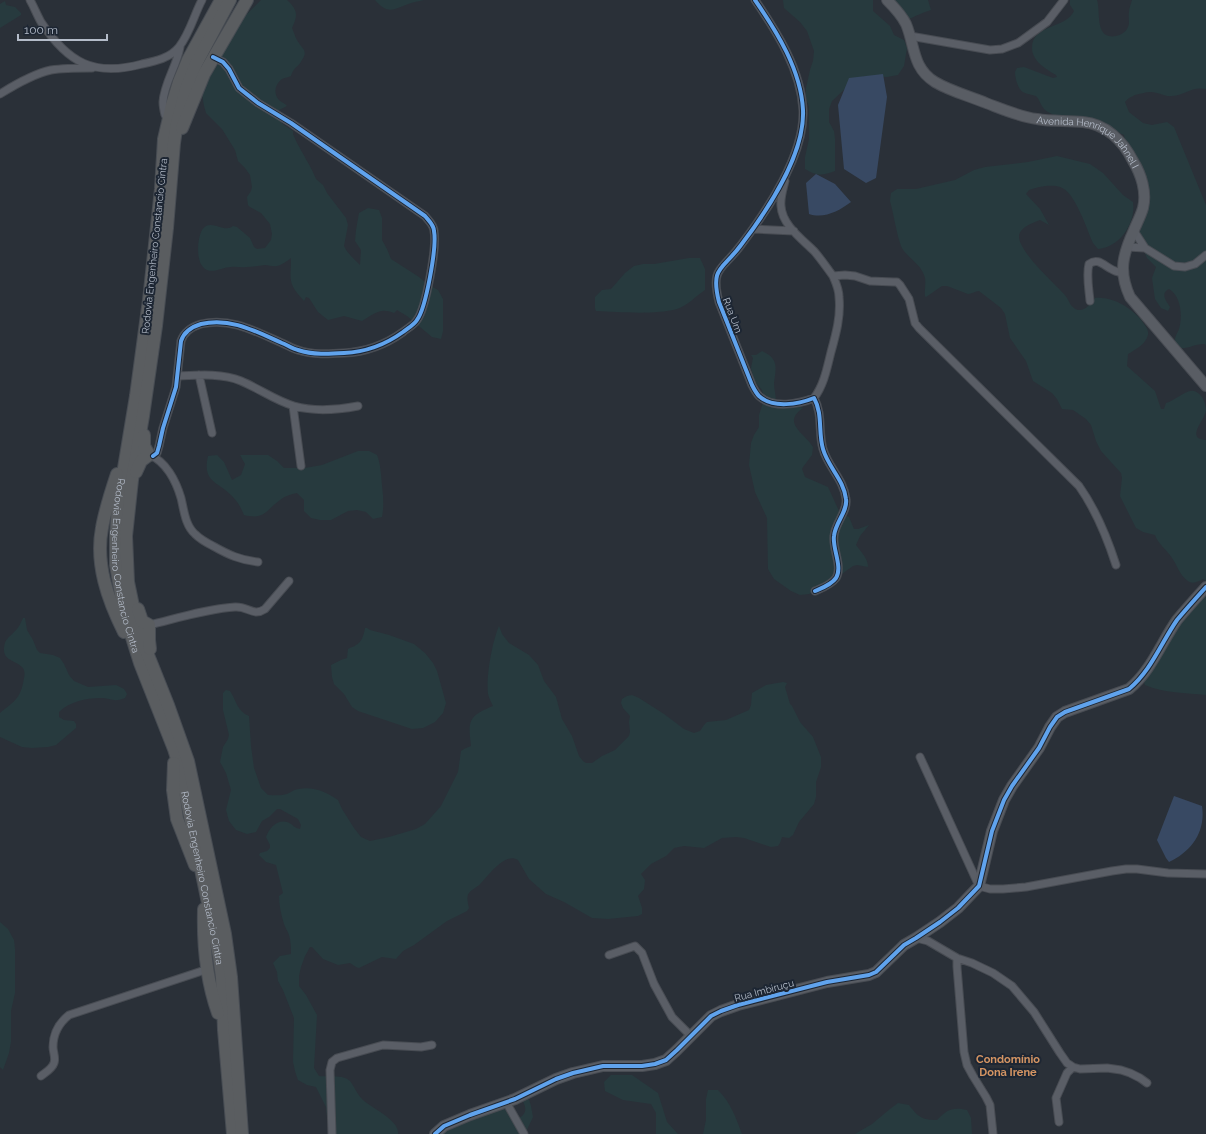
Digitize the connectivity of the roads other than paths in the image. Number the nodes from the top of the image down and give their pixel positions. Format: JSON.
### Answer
{"nodes":[{"id":1,"x":30,"y":0,"type":"edge"},
{"id":2,"x":202,"y":0,"type":"edge"},
{"id":3,"x":214,"y":0,"type":"edge"},
{"id":4,"x":220,"y":0,"type":"edge"},
{"id":5,"x":230,"y":0,"type":"edge"},
{"id":6,"x":247,"y":0,"type":"edge"},
{"id":7,"x":755,"y":0,"type":"edge"},
{"id":8,"x":887,"y":0,"type":"edge"},
{"id":9,"x":1064,"y":0,"type":"edge"},
{"id":10,"x":910,"y":36,"type":"junction"},
{"id":11,"x":180,"y":46,"type":"junction"},
{"id":12,"x":213,"y":57,"type":"junction"},
{"id":13,"x":94,"y":68,"type":"junction"},
{"id":14,"x":0,"y":94,"type":"edge"},
{"id":15,"x":165,"y":115,"type":"junction"},
{"id":16,"x":164,"y":139,"type":"junction"},
{"id":17,"x":173,"y":166,"type":"junction"},
{"id":18,"x":787,"y":173,"type":"junction"},
{"id":19,"x":754,"y":229,"type":"junction"},
{"id":20,"x":794,"y":231,"type":"junction"},
{"id":21,"x":1134,"y":231,"type":"junction"},
{"id":22,"x":1126,"y":247,"type":"junction"},
{"id":23,"x":1145,"y":248,"type":"junction"},
{"id":24,"x":1206,"y":255,"type":"edge"},
{"id":25,"x":1123,"y":273,"type":"junction"},
{"id":26,"x":833,"y":276,"type":"junction"},
{"id":27,"x":1090,"y":301,"type":"dead end"},
{"id":28,"x":199,"y":375,"type":"junction"},
{"id":29,"x":178,"y":376,"type":"junction"},
{"id":30,"x":1206,"y":386,"type":"edge"},
{"id":31,"x":814,"y":398,"type":"junction"},
{"id":32,"x":293,"y":406,"type":"junction"},
{"id":33,"x":358,"y":406,"type":"dead end"},
{"id":34,"x":143,"y":416,"type":"junction"},
{"id":35,"x":212,"y":433,"type":"dead end"},
{"id":36,"x":151,"y":456,"type":"junction"},
{"id":37,"x":301,"y":466,"type":"dead end"},
{"id":38,"x":132,"y":480,"type":"junction"},
{"id":39,"x":258,"y":562,"type":"dead end"},
{"id":40,"x":1116,"y":565,"type":"dead end"},
{"id":41,"x":289,"y":581,"type":"dead end"},
{"id":42,"x":128,"y":582,"type":"junction"},
{"id":43,"x":1206,"y":587,"type":"edge"},
{"id":44,"x":815,"y":591,"type":"dead end"},
{"id":45,"x":149,"y":625,"type":"junction"},
{"id":46,"x":154,"y":672,"type":"junction"},
{"id":47,"x":920,"y":757,"type":"dead end"},
{"id":48,"x":1206,"y":874,"type":"edge"},
{"id":49,"x":979,"y":886,"type":"junction"},
{"id":50,"x":206,"y":893,"type":"junction"},
{"id":51,"x":916,"y":938,"type":"junction"},
{"id":52,"x":609,"y":955,"type":"dead end"},
{"id":53,"x":957,"y":958,"type":"junction"},
{"id":54,"x":208,"y":969,"type":"junction"},
{"id":55,"x":224,"y":1030,"type":"junction"},
{"id":56,"x":691,"y":1036,"type":"junction"},
{"id":57,"x":432,"y":1045,"type":"dead end"},
{"id":58,"x":1073,"y":1067,"type":"junction"},
{"id":59,"x":41,"y":1076,"type":"dead end"},
{"id":60,"x":1147,"y":1084,"type":"dead end"},
{"id":61,"x":506,"y":1102,"type":"junction"},
{"id":62,"x":1059,"y":1122,"type":"dead end"},
{"id":63,"x":233,"y":1134,"type":"edge"},
{"id":64,"x":242,"y":1134,"type":"edge"},
{"id":65,"x":332,"y":1134,"type":"edge"},
{"id":66,"x":435,"y":1134,"type":"edge"},
{"id":67,"x":524,"y":1134,"type":"edge"},
{"id":68,"x":993,"y":1134,"type":"edge"}],
"edges":[{"from":1,"to":13,"type":"street"},
{"from":2,"to":11,"type":"street"},
{"from":3,"to":15,"type":"highway"},
{"from":4,"to":16,"type":"highway","name":"Rodovia Engenheiro Constancio Cintra"},
{"from":5,"to":17,"type":"highway","name":"Rodovia Engenheiro Constancio Cintra"},
{"from":6,"to":12,"type":"highway"},
{"from":7,"to":18,"type":"street","name":"Rua Um"},
{"from":8,"to":10,"type":"street","name":"Avenida Henrique Jahnel I"},
{"from":9,"to":10,"type":"street"},
{"from":10,"to":21,"type":"street","name":"Avenida Henrique Jahnel I"},
{"from":11,"to":13,"type":"street"},
{"from":11,"to":15,"type":"street"},
{"from":12,"to":17,"type":"highway"},
{"from":12,"to":29,"type":"street"},
{"from":13,"to":14,"type":"street"},
{"from":15,"to":16,"type":"highway"},
{"from":16,"to":50,"type":"highway","name":"Rodovia Engenheiro Constancio Cintra"},
{"from":17,"to":34,"type":"highway","name":"Rodovia Engenheiro Constancio Cintra"},
{"from":18,"to":19,"type":"street","name":"Rua Um"},
{"from":18,"to":20,"type":"street"},
{"from":19,"to":20,"type":"street"},
{"from":19,"to":31,"type":"street","name":"Rua Um"},
{"from":20,"to":26,"type":"street"},
{"from":21,"to":22,"type":"street","name":"Avenida Henrique Jahnel I"},
{"from":21,"to":23,"type":"street"},
{"from":22,"to":23,"type":"street"},
{"from":22,"to":25,"type":"street","name":"Avenida Henrique Jahnel I"},
{"from":23,"to":24,"type":"street"},
{"from":25,"to":27,"type":"street"},
{"from":25,"to":30,"type":"street","name":"Avenida Henrique Jahnel I"},
{"from":26,"to":31,"type":"street"},
{"from":26,"to":40,"type":"street"},
{"from":28,"to":29,"type":"street"},
{"from":28,"to":32,"type":"street"},
{"from":28,"to":35,"type":"street"},
{"from":29,"to":36,"type":"street"},
{"from":31,"to":44,"type":"street"},
{"from":32,"to":33,"type":"street"},
{"from":32,"to":37,"type":"street"},
{"from":34,"to":36,"type":"highway"},
{"from":34,"to":38,"type":"highway","name":"Rodovia Engenheiro Constancio Cintra"},
{"from":36,"to":38,"type":"highway"},
{"from":36,"to":39,"type":"street"},
{"from":38,"to":42,"type":"highway","name":"Rodovia Engenheiro Constancio Cintra"},
{"from":41,"to":45,"type":"street"},
{"from":42,"to":45,"type":"highway"},
{"from":42,"to":46,"type":"highway","name":"Rodovia Engenheiro Constancio Cintra"},
{"from":43,"to":49,"type":"street"},
{"from":45,"to":46,"type":"highway"},
{"from":46,"to":64,"type":"highway","name":"Rodovia Engenheiro Constancio Cintra"},
{"from":47,"to":49,"type":"street"},
{"from":48,"to":49,"type":"street"},
{"from":49,"to":51,"type":"street","name":"Rua Imbiruçu"},
{"from":50,"to":54,"type":"highway"},
{"from":50,"to":55,"type":"highway","name":"Rodovia Engenheiro Constancio Cintra"},
{"from":51,"to":53,"type":"street"},
{"from":51,"to":56,"type":"street","name":"Rua Imbiruçu"},
{"from":52,"to":56,"type":"street"},
{"from":53,"to":58,"type":"street"},
{"from":53,"to":68,"type":"street"},
{"from":54,"to":55,"type":"highway"},
{"from":54,"to":59,"type":"street"},
{"from":55,"to":63,"type":"highway","name":"Rodovia Engenheiro Constancio Cintra"},
{"from":56,"to":61,"type":"street","name":"Rua Imbiruçu"},
{"from":57,"to":65,"type":"street"},
{"from":58,"to":60,"type":"street"},
{"from":58,"to":62,"type":"street"},
{"from":61,"to":66,"type":"street","name":"Rua Imbiruçu"},
{"from":61,"to":67,"type":"street"}]}
